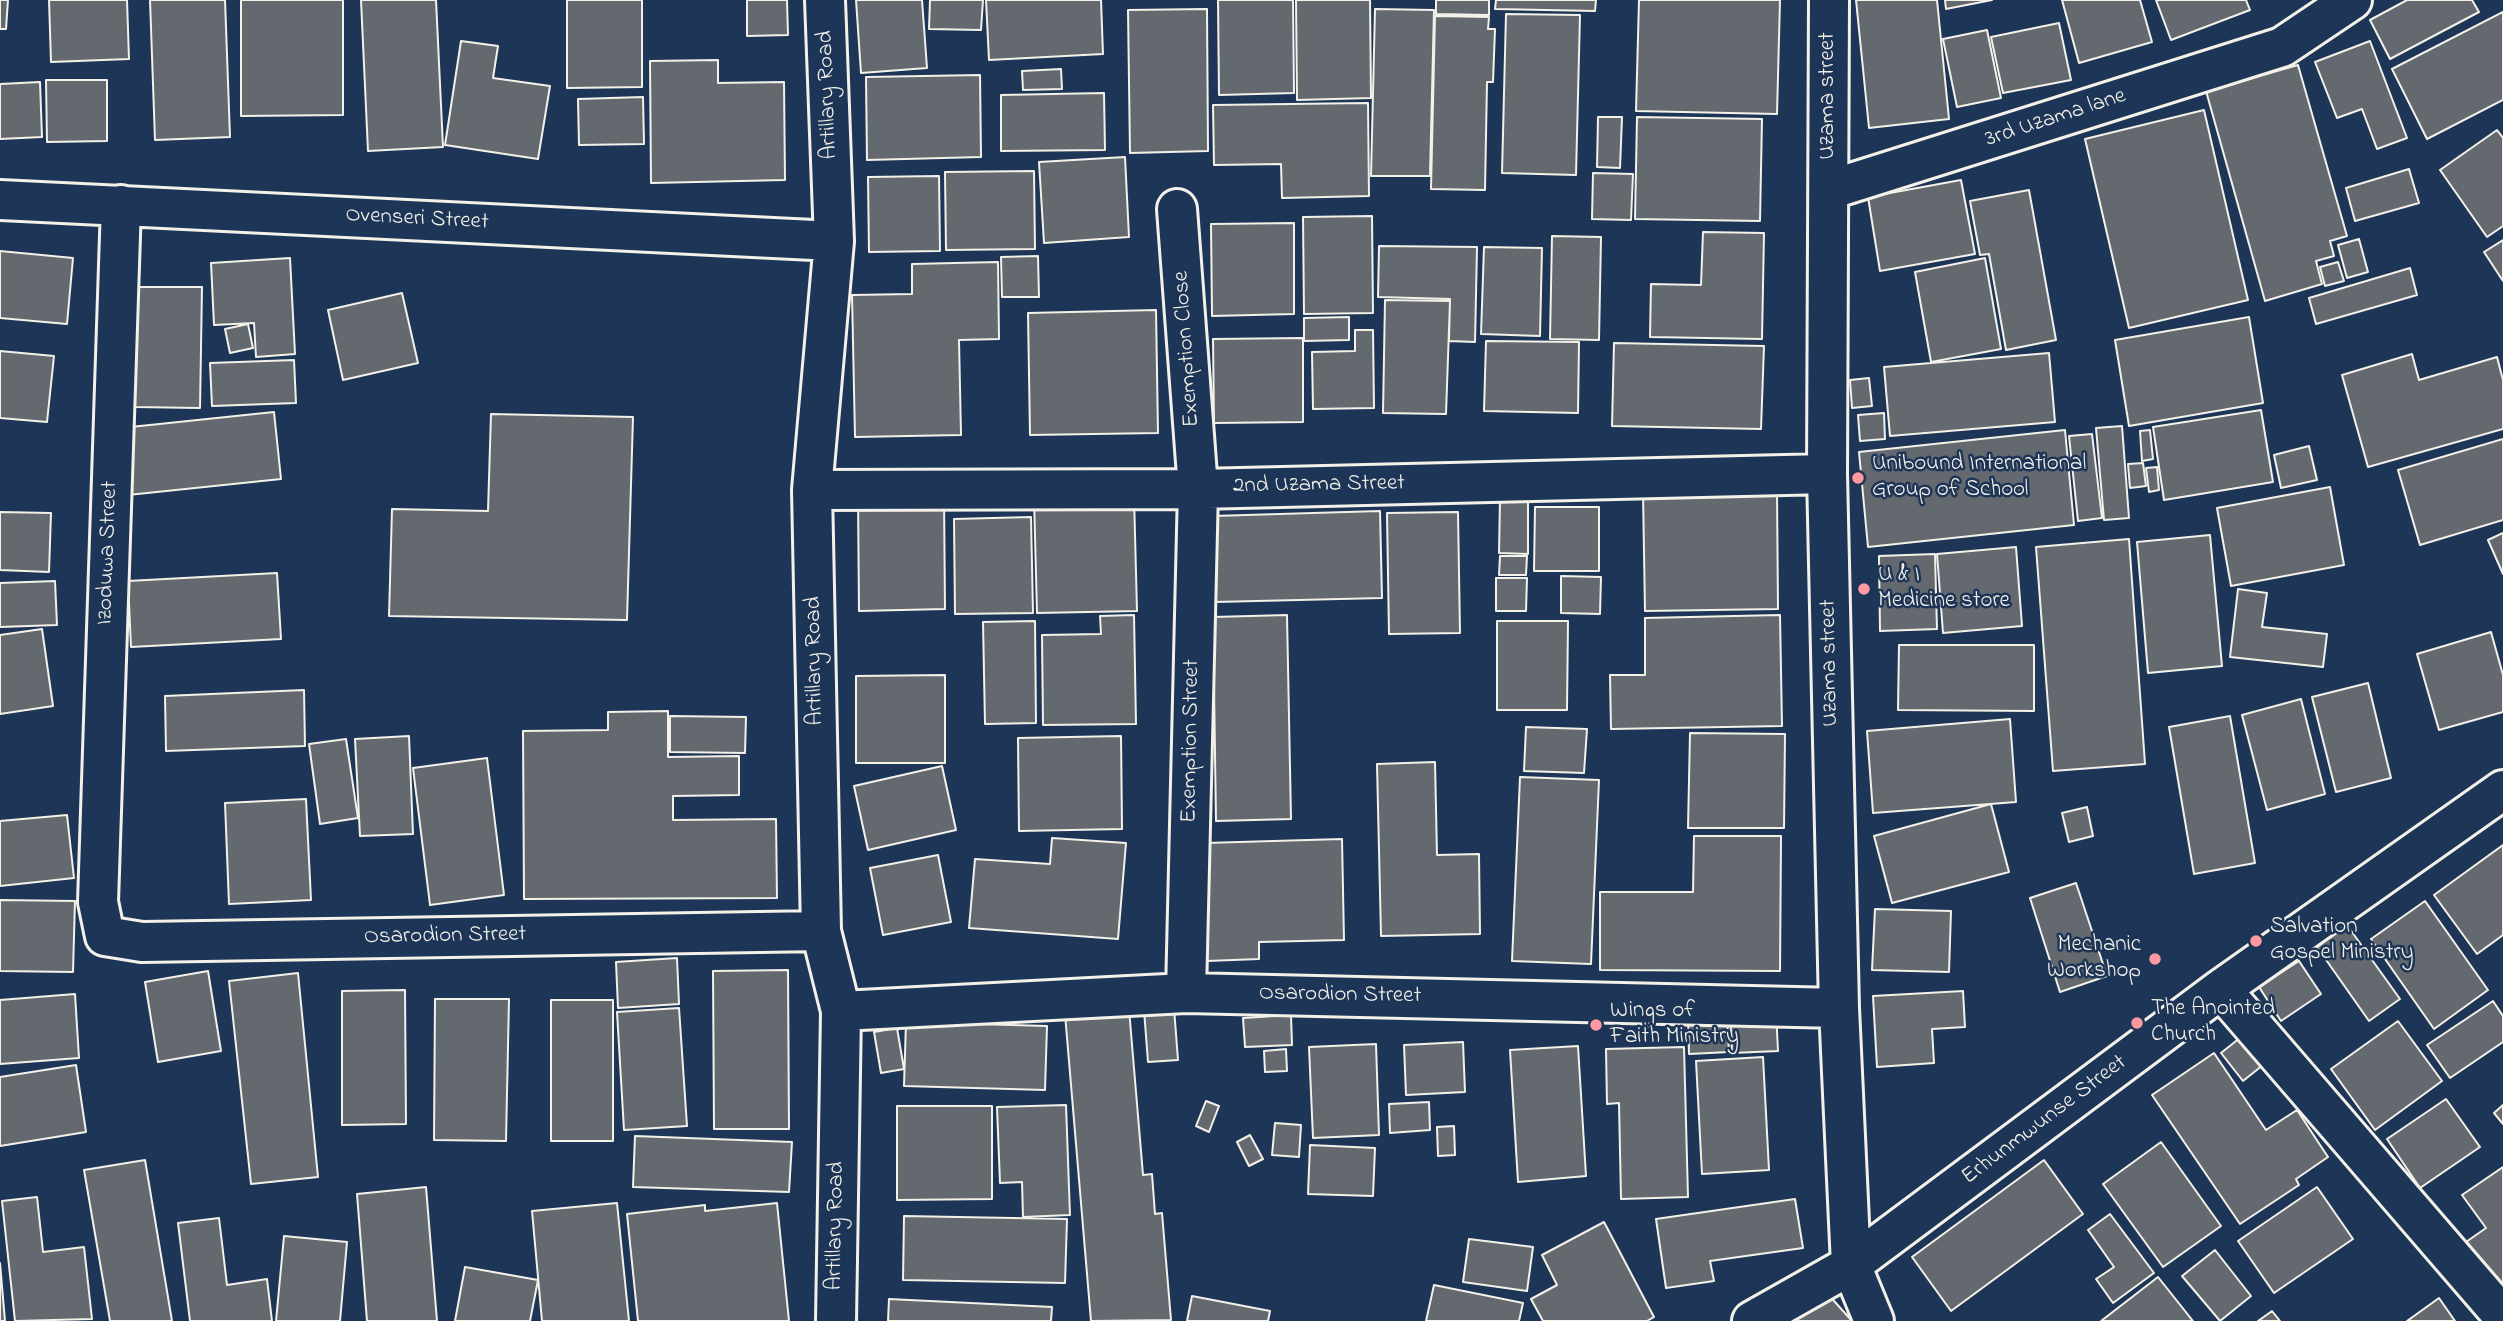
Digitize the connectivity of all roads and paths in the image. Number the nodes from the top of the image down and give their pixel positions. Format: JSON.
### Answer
{"nodes":[{"id":1,"x":825,"y":0,"type":"edge"},
{"id":2,"x":1829,"y":0,"type":"edge"},
{"id":3,"x":2352,"y":0,"type":"edge"},
{"id":4,"x":1829,"y":191,"type":"junction"},
{"id":5,"x":0,"y":200,"type":"edge"},
{"id":6,"x":121,"y":205,"type":"junction"},
{"id":7,"x":1177,"y":209,"type":"dead end"},
{"id":8,"x":834,"y":241,"type":"junction"},
{"id":9,"x":1827,"y":474,"type":"junction"},
{"id":10,"x":1198,"y":489,"type":"junction"},
{"id":11,"x":812,"y":490,"type":"junction"},
{"id":12,"x":2503,"y":790,"type":"edge"},
{"id":13,"x":98,"y":902,"type":"joint"},
{"id":14,"x":821,"y":931,"type":"junction"},
{"id":15,"x":2221,"y":989,"type":"junction"},
{"id":16,"x":1186,"y":993,"type":"junction"},
{"id":17,"x":1839,"y":1008,"type":"junction"},
{"id":18,"x":841,"y":1011,"type":"junction"},
{"id":19,"x":1851,"y":1265,"type":"junction"},
{"id":20,"x":2503,"y":1316,"type":"edge"},
{"id":21,"x":836,"y":1321,"type":"edge"},
{"id":22,"x":1752,"y":1321,"type":"edge"},
{"id":23,"x":1874,"y":1321,"type":"edge"}],
"edges":[{"from":1,"to":8,"type":"street","name":"Artillary Road"},
{"from":2,"to":4,"type":"street","name":"Uzama street"},
{"from":3,"to":4,"type":"street","name":"3rd Uzama lane"},
{"from":4,"to":9,"type":"street","name":"Uzama street"},
{"from":5,"to":6,"type":"street","name":"Ovenseri Street"},
{"from":6,"to":8,"type":"street","name":"Ovenseri Street"},
{"from":6,"to":13,"type":"street","name":"Izoduwa Street"},
{"from":7,"to":10,"type":"street","name":"Exemption Close"},
{"from":8,"to":11,"type":"street","name":"Artillary Road"},
{"from":9,"to":10,"type":"street","name":"2nd Uzama Street"},
{"from":9,"to":17,"type":"street","name":"Uzama street"},
{"from":10,"to":11,"type":"street","name":"2nd Uzama Street"},
{"from":10,"to":16,"type":"street","name":"Exemption Street"},
{"from":11,"to":14,"type":"street","name":"Artillary Road"},
{"from":12,"to":15,"type":"street","name":"Erhunmwunse Street"},
{"from":13,"to":14,"type":"street","name":"Osarodion Street"},
{"from":14,"to":18,"type":"street","name":"Artillary Road"},
{"from":15,"to":19,"type":"street","name":"Erhunmwunse Street"},
{"from":15,"to":20,"type":"street"},
{"from":16,"to":17,"type":"street","name":"Osarodion Street"},
{"from":16,"to":18,"type":"street","name":"Osarodion Street"},
{"from":17,"to":19,"type":"street","name":"Uzama street"},
{"from":18,"to":21,"type":"street","name":"Artillary Road"},
{"from":19,"to":22,"type":"street","name":"Erhunmwunse Street"},
{"from":19,"to":23,"type":"street","name":"Uzama street"}]}
